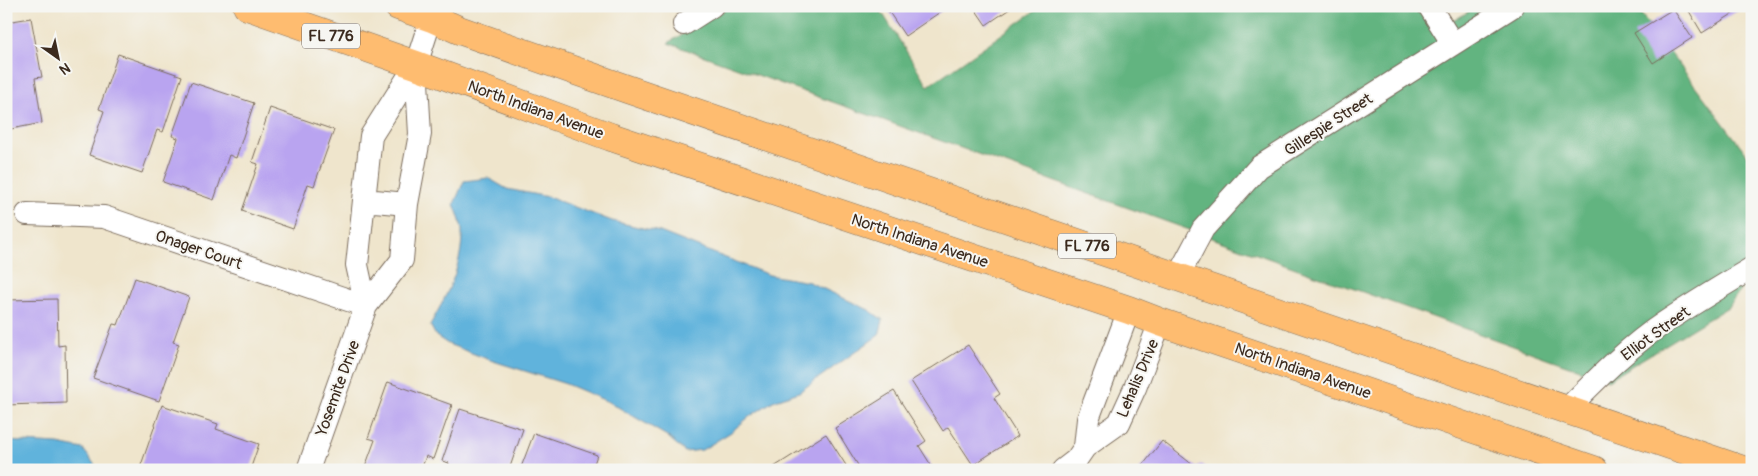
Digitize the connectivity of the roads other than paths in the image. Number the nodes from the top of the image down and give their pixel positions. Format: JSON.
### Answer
{"nodes":[{"id":1,"x":247,"y":6,"type":"edge"},
{"id":2,"x":398,"y":6,"type":"edge"},
{"id":3,"x":712,"y":6,"type":"edge"},
{"id":4,"x":1429,"y":6,"type":"edge"},
{"id":5,"x":1513,"y":6,"type":"edge"},
{"id":6,"x":434,"y":12,"type":"edge"},
{"id":7,"x":684,"y":24,"type":"dead end"},
{"id":8,"x":1453,"y":44,"type":"junction"},
{"id":9,"x":416,"y":65,"type":"junction"},
{"id":10,"x":364,"y":200,"type":"junction"},
{"id":11,"x":407,"y":204,"type":"junction"},
{"id":12,"x":27,"y":214,"type":"dead end"},
{"id":13,"x":1752,"y":268,"type":"edge"},
{"id":14,"x":1177,"y":278,"type":"junction"},
{"id":15,"x":366,"y":306,"type":"junction"},
{"id":16,"x":1129,"y":310,"type":"junction"},
{"id":17,"x":1160,"y":322,"type":"junction"},
{"id":18,"x":1566,"y":410,"type":"junction"},
{"id":19,"x":1085,"y":447,"type":"junction"},
{"id":20,"x":308,"y":470,"type":"edge"},
{"id":21,"x":1063,"y":470,"type":"edge"},
{"id":22,"x":1594,"y":470,"type":"edge"},
{"id":23,"x":1743,"y":470,"type":"edge"}],
"edges":[{"from":1,"to":9,"type":"main road","name":"North Indiana Avenue","number":"FL 776"},
{"from":2,"to":6,"type":"main road","number":"FL 776"},
{"from":3,"to":7,"type":"street"},
{"from":4,"to":8,"type":"street"},
{"from":5,"to":8,"type":"street","name":"Gillespie Street"},
{"from":6,"to":9,"type":"street"},
{"from":6,"to":14,"type":"main road","number":"FL 776"},
{"from":8,"to":14,"type":"street","name":"Gillespie Street"},
{"from":9,"to":10,"type":"street"},
{"from":9,"to":11,"type":"street","name":"Yosemite Drive"},
{"from":9,"to":16,"type":"main road","name":"North Indiana Avenue","number":"FL 776"},
{"from":10,"to":11,"type":"street"},
{"from":10,"to":15,"type":"street"},
{"from":11,"to":15,"type":"street","name":"Yosemite Drive"},
{"from":12,"to":15,"type":"street","name":"Onager Court"},
{"from":13,"to":18,"type":"street","name":"Elliot Street"},
{"from":14,"to":18,"type":"main road","number":"FL 776"},
{"from":15,"to":20,"type":"street","name":"Yosemite Drive"},
{"from":16,"to":17,"type":"main road","name":"North Indiana Avenue","number":"FL 776"},
{"from":16,"to":19,"type":"street","name":"Lehalis Drive"},
{"from":17,"to":19,"type":"street","name":"Lehalis Drive"},
{"from":17,"to":22,"type":"main road","name":"North Indiana Avenue","number":"FL 776"},
{"from":18,"to":23,"type":"main road","number":"FL 776"},
{"from":19,"to":21,"type":"street","name":"Lehalis Drive"}]}
